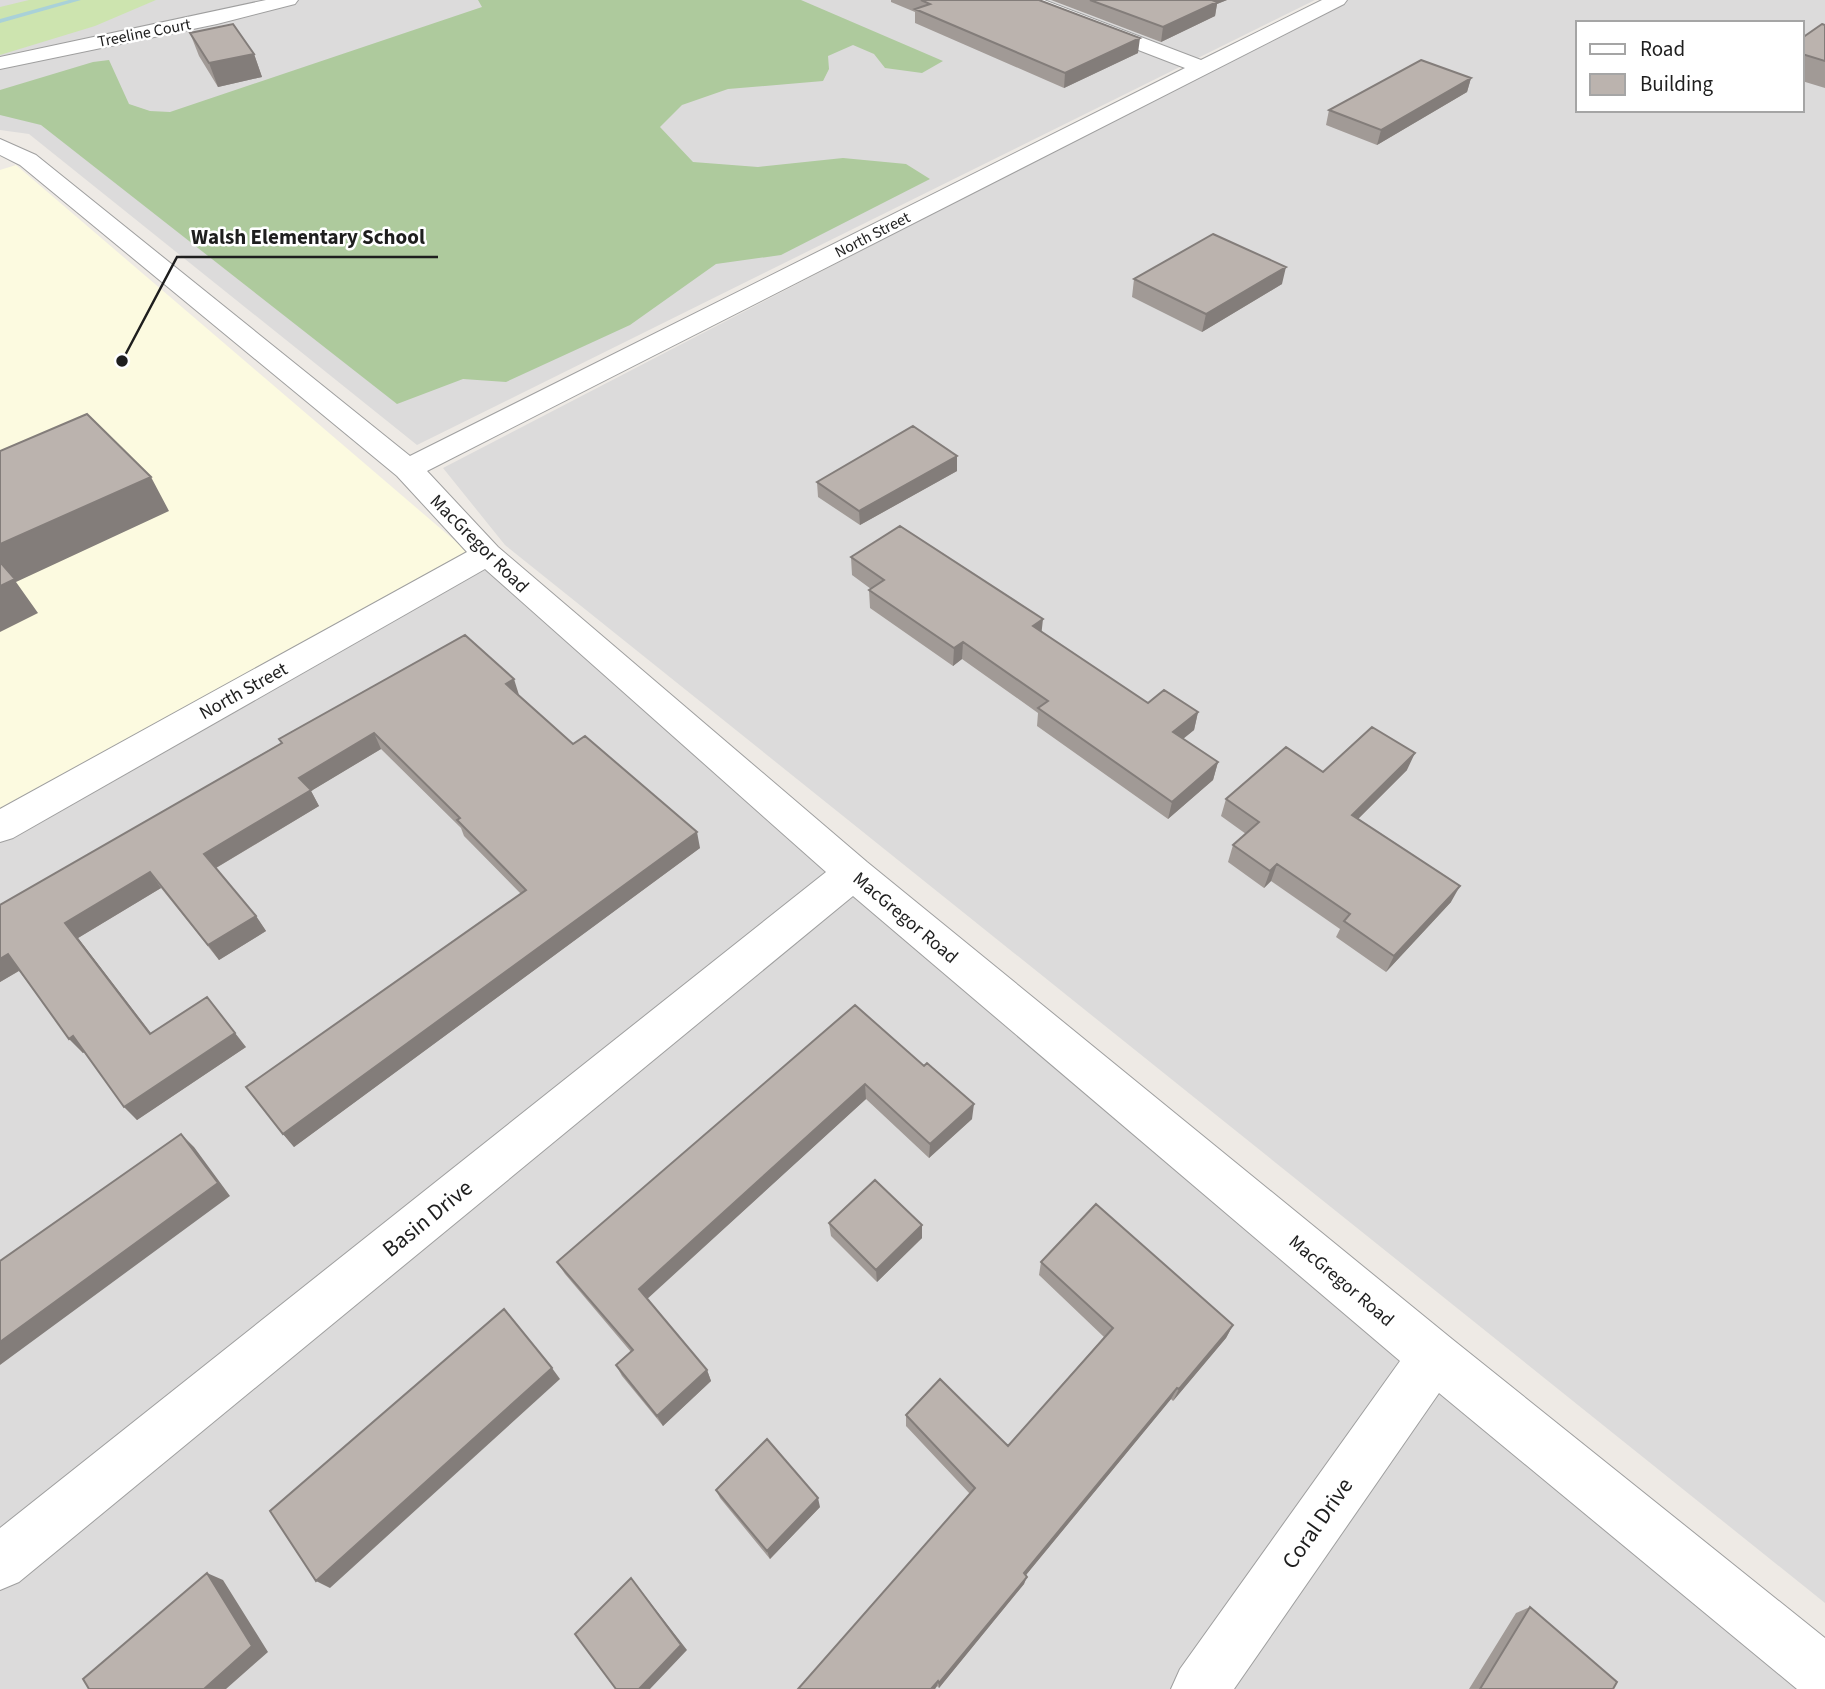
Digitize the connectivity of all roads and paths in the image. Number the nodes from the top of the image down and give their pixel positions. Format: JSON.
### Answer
{"nodes":[{"id":1,"x":288,"y":0,"type":"edge"},
{"id":2,"x":1026,"y":0,"type":"edge"},
{"id":3,"x":1337,"y":0,"type":"edge"},
{"id":4,"x":0,"y":63,"type":"edge"},
{"id":5,"x":1200,"y":67,"type":"junction"},
{"id":6,"x":0,"y":146,"type":"edge"},
{"id":7,"x":408,"y":469,"type":"junction"},
{"id":8,"x":486,"y":554,"type":"junction"},
{"id":9,"x":0,"y":827,"type":"edge"},
{"id":10,"x":853,"y":873,"type":"junction"},
{"id":11,"x":1434,"y":1357,"type":"junction"},
{"id":12,"x":0,"y":1563,"type":"edge"},
{"id":13,"x":1825,"y":1675,"type":"edge"},
{"id":14,"x":1200,"y":1689,"type":"edge"}],
"edges":[{"from":1,"to":4,"type":"street","name":"Treeline Court"},
{"from":2,"to":5,"type":"street"},
{"from":3,"to":5,"type":"street","name":"North Street"},
{"from":5,"to":7,"type":"street","name":"North Street"},
{"from":6,"to":7,"type":"street","name":"MacGregor Road"},
{"from":7,"to":8,"type":"street","name":"MacGregor Road"},
{"from":8,"to":9,"type":"street","name":"North Street"},
{"from":8,"to":10,"type":"street","name":"MacGregor Road"},
{"from":10,"to":11,"type":"street","name":"MacGregor Road"},
{"from":10,"to":12,"type":"street","name":"Basin Drive"},
{"from":11,"to":13,"type":"street","name":"MacGregor Road"},
{"from":11,"to":14,"type":"street","name":"Coral Drive"}]}
